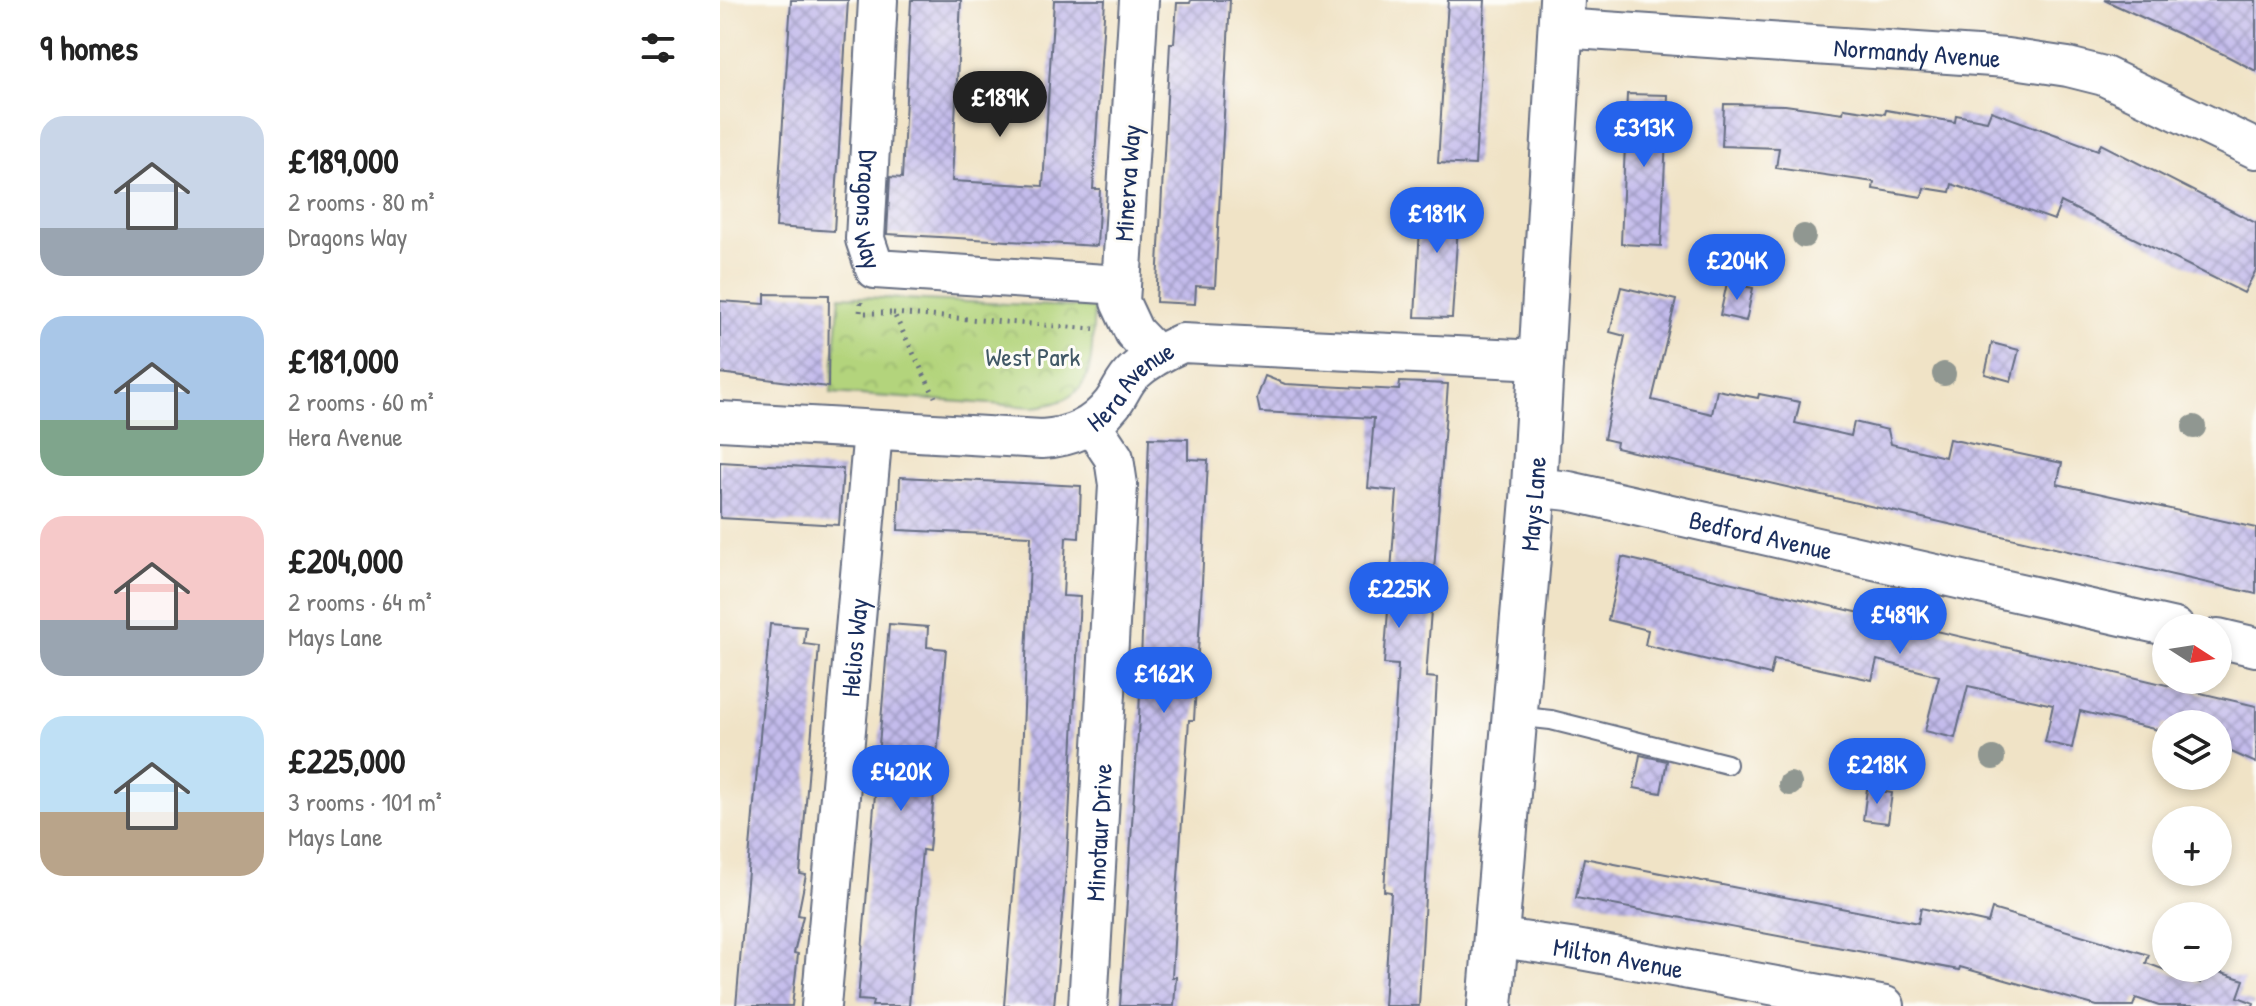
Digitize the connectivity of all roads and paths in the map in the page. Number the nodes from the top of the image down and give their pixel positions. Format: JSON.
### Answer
{"nodes":[{"id":1,"x":878,"y":0,"type":"edge"},
{"id":2,"x":1139,"y":0,"type":"edge"},
{"id":3,"x":1561,"y":14,"type":"edge"},
{"id":4,"x":2256,"y":149,"type":"edge"},
{"id":5,"x":875,"y":269,"type":"junction"},
{"id":6,"x":1121,"y":285,"type":"junction"},
{"id":7,"x":892,"y":313,"type":"junction"},
{"id":8,"x":1099,"y":328,"type":"dead end"},
{"id":9,"x":1156,"y":355,"type":"junction"},
{"id":10,"x":1542,"y":360,"type":"junction"},
{"id":11,"x":720,"y":421,"type":"edge"},
{"id":12,"x":1092,"y":425,"type":"junction"},
{"id":13,"x":873,"y":431,"type":"junction"},
{"id":14,"x":933,"y":434,"type":"junction"},
{"id":15,"x":1534,"y":487,"type":"junction"},
{"id":16,"x":2152,"y":623,"type":"edge"},
{"id":17,"x":2232,"y":641,"type":"edge"},
{"id":18,"x":2256,"y":647,"type":"edge"},
{"id":19,"x":1514,"y":716,"type":"junction"},
{"id":20,"x":1727,"y":764,"type":"dead end"},
{"id":21,"x":1494,"y":937,"type":"junction"},
{"id":22,"x":821,"y":1006,"type":"edge"},
{"id":23,"x":1088,"y":1006,"type":"edge"},
{"id":24,"x":1490,"y":1006,"type":"edge"},
{"id":25,"x":1885,"y":1006,"type":"edge"}],
"edges":[{"from":1,"to":5,"type":"street","name":"Dragons Way"},
{"from":2,"to":6,"type":"street","name":"Minerva Way"},
{"from":3,"to":4,"type":"street","name":"Normandy Avenue"},
{"from":3,"to":10,"type":"street","name":"Mays Lane"},
{"from":5,"to":6,"type":"street","name":"Dragons Way"},
{"from":5,"to":7,"type":"path"},
{"from":6,"to":9,"type":"street","name":"Minerva Way"},
{"from":7,"to":8,"type":"path"},
{"from":7,"to":14,"type":"path"},
{"from":9,"to":10,"type":"street","name":"Hera Avenue"},
{"from":9,"to":12,"type":"street","name":"Hera Avenue"},
{"from":10,"to":15,"type":"street","name":"Mays Lane"},
{"from":11,"to":13,"type":"street","name":"Hera Avenue"},
{"from":12,"to":14,"type":"street","name":"Hera Avenue"},
{"from":12,"to":23,"type":"street","name":"Minotaur Drive"},
{"from":13,"to":14,"type":"street","name":"Hera Avenue"},
{"from":13,"to":22,"type":"street","name":"Helios Way"},
{"from":15,"to":16,"type":"street","name":"Bedford Avenue"},
{"from":15,"to":19,"type":"street","name":"Mays Lane"},
{"from":17,"to":18,"type":"street"},
{"from":19,"to":20,"type":"lane"},
{"from":19,"to":21,"type":"street","name":"Mays Lane"},
{"from":21,"to":24,"type":"street","name":"Mays Lane"},
{"from":21,"to":25,"type":"street","name":"Milton Avenue"}]}
